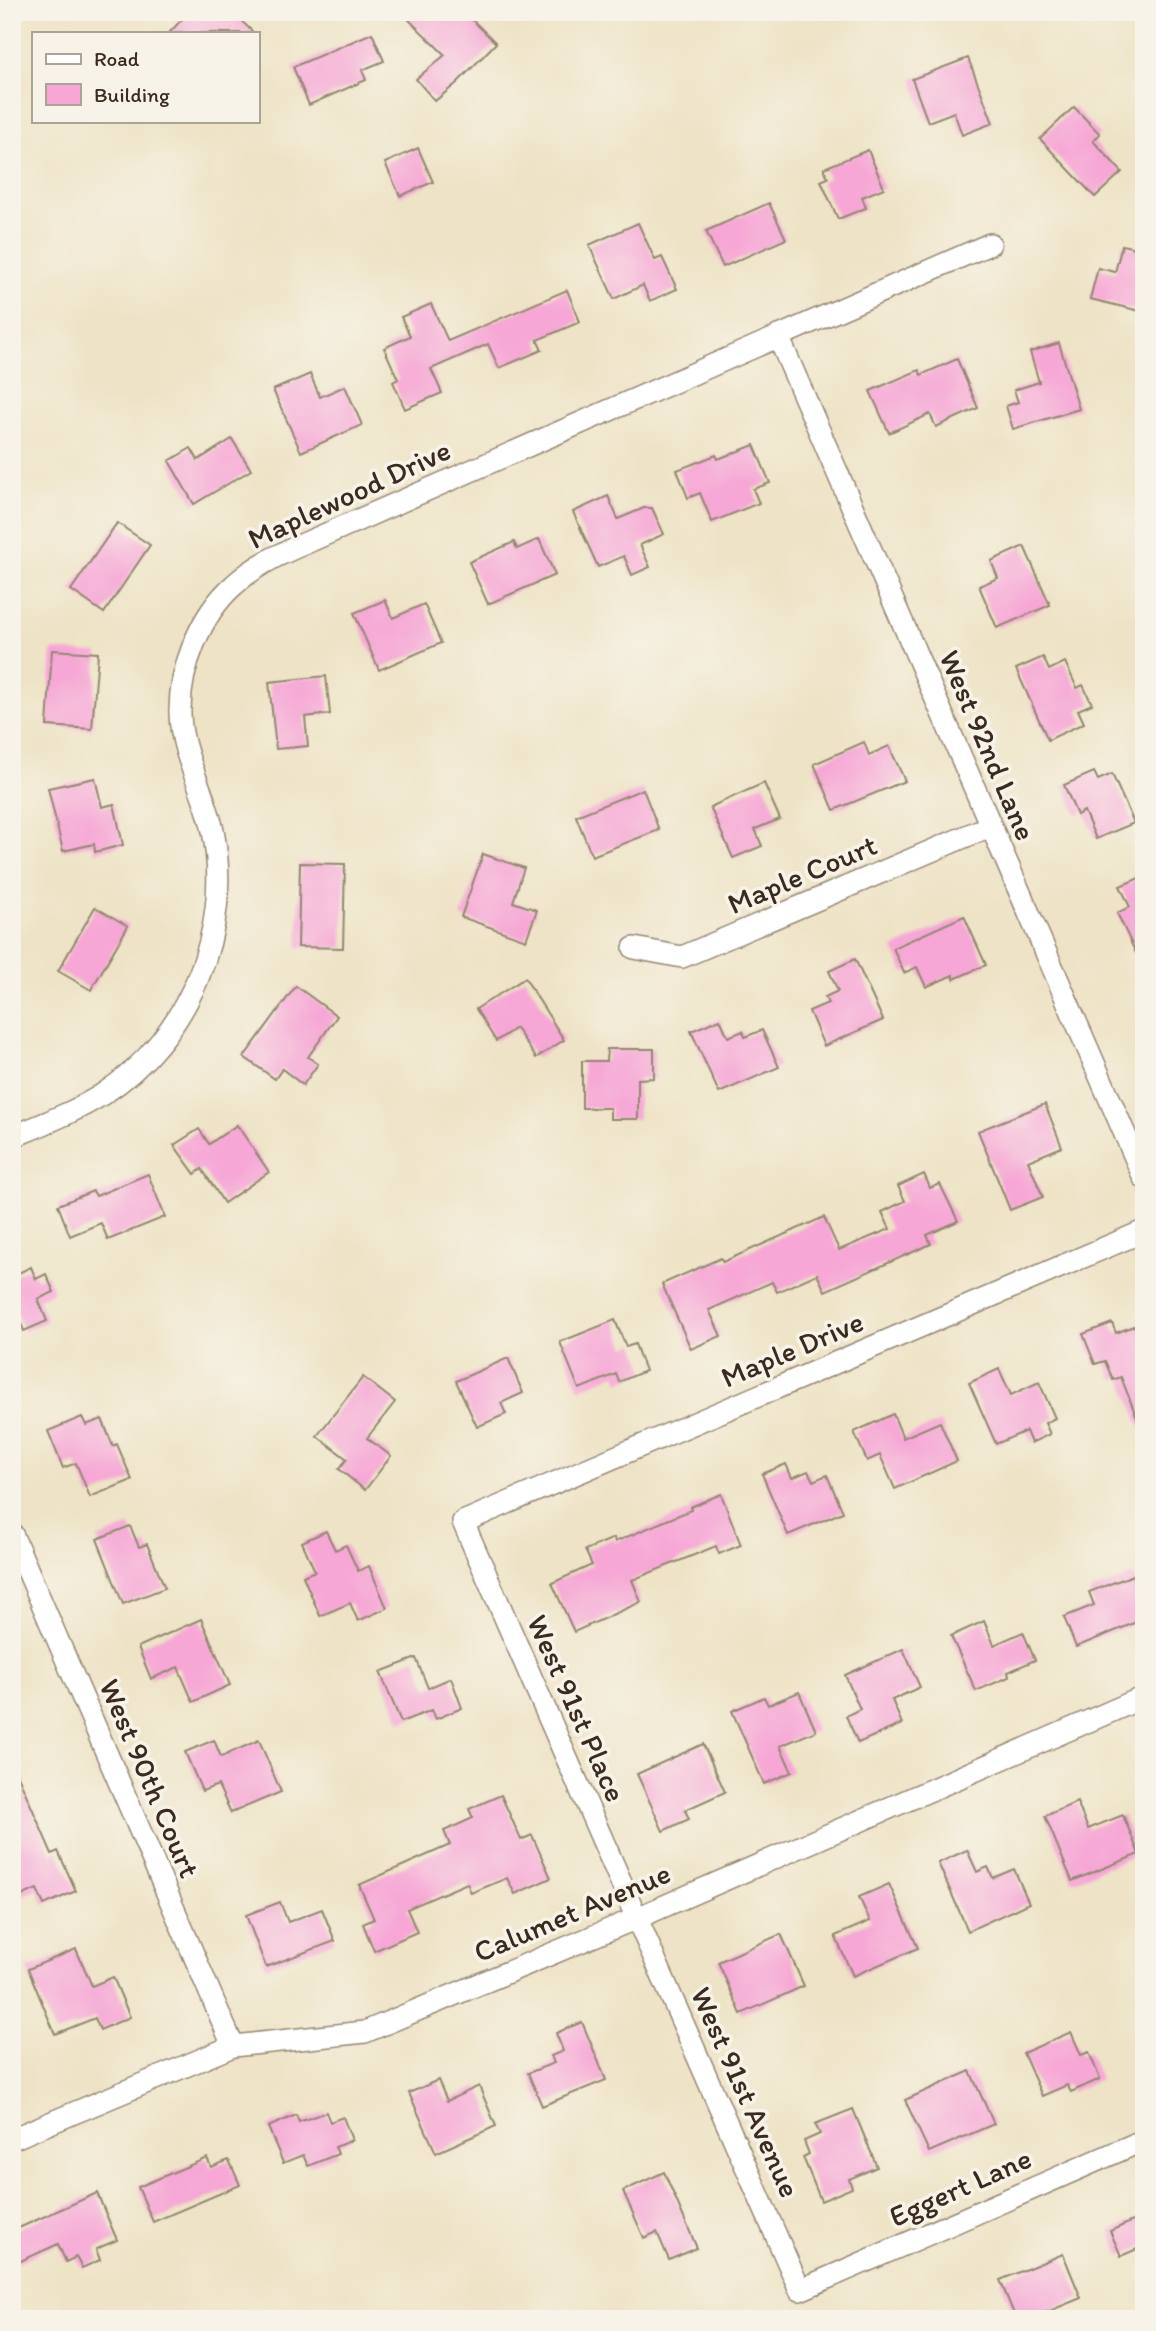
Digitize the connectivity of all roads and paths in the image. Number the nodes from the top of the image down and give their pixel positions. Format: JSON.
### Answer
{"nodes":[{"id":1,"x":990,"y":244,"type":"dead end"},
{"id":2,"x":778,"y":336,"type":"junction"},
{"id":3,"x":990,"y":826,"type":"junction"},
{"id":4,"x":634,"y":948,"type":"dead end"},
{"id":5,"x":12,"y":1138,"type":"edge"},
{"id":6,"x":1144,"y":1178,"type":"edge"},
{"id":7,"x":1144,"y":1231,"type":"edge"},
{"id":8,"x":463,"y":1522,"type":"joint"},
{"id":9,"x":12,"y":1534,"type":"edge"},
{"id":10,"x":1144,"y":1698,"type":"edge"},
{"id":11,"x":637,"y":1918,"type":"junction"},
{"id":12,"x":233,"y":2046,"type":"junction"},
{"id":13,"x":12,"y":2139,"type":"edge"},
{"id":14,"x":1144,"y":2140,"type":"edge"},
{"id":15,"x":800,"y":2290,"type":"joint"}],
"edges":[{"from":1,"to":2,"type":"street","name":"Maplewood Drive"},
{"from":2,"to":3,"type":"street","name":"West 92nd Lane"},
{"from":2,"to":5,"type":"street","name":"Maplewood Drive"},
{"from":3,"to":4,"type":"street","name":"Maple Court"},
{"from":3,"to":6,"type":"street","name":"West 92nd Lane"},
{"from":7,"to":8,"type":"street","name":"Maple Drive"},
{"from":8,"to":11,"type":"street","name":"West 91st Place"},
{"from":9,"to":12,"type":"street","name":"West 90th Court"},
{"from":10,"to":11,"type":"street","name":"Calumet Avenue"},
{"from":11,"to":12,"type":"street","name":"Calumet Avenue"},
{"from":11,"to":15,"type":"street","name":"West 91st Avenue"},
{"from":12,"to":13,"type":"street","name":"Calumet Avenue"},
{"from":14,"to":15,"type":"street","name":"Eggert Lane"}]}
